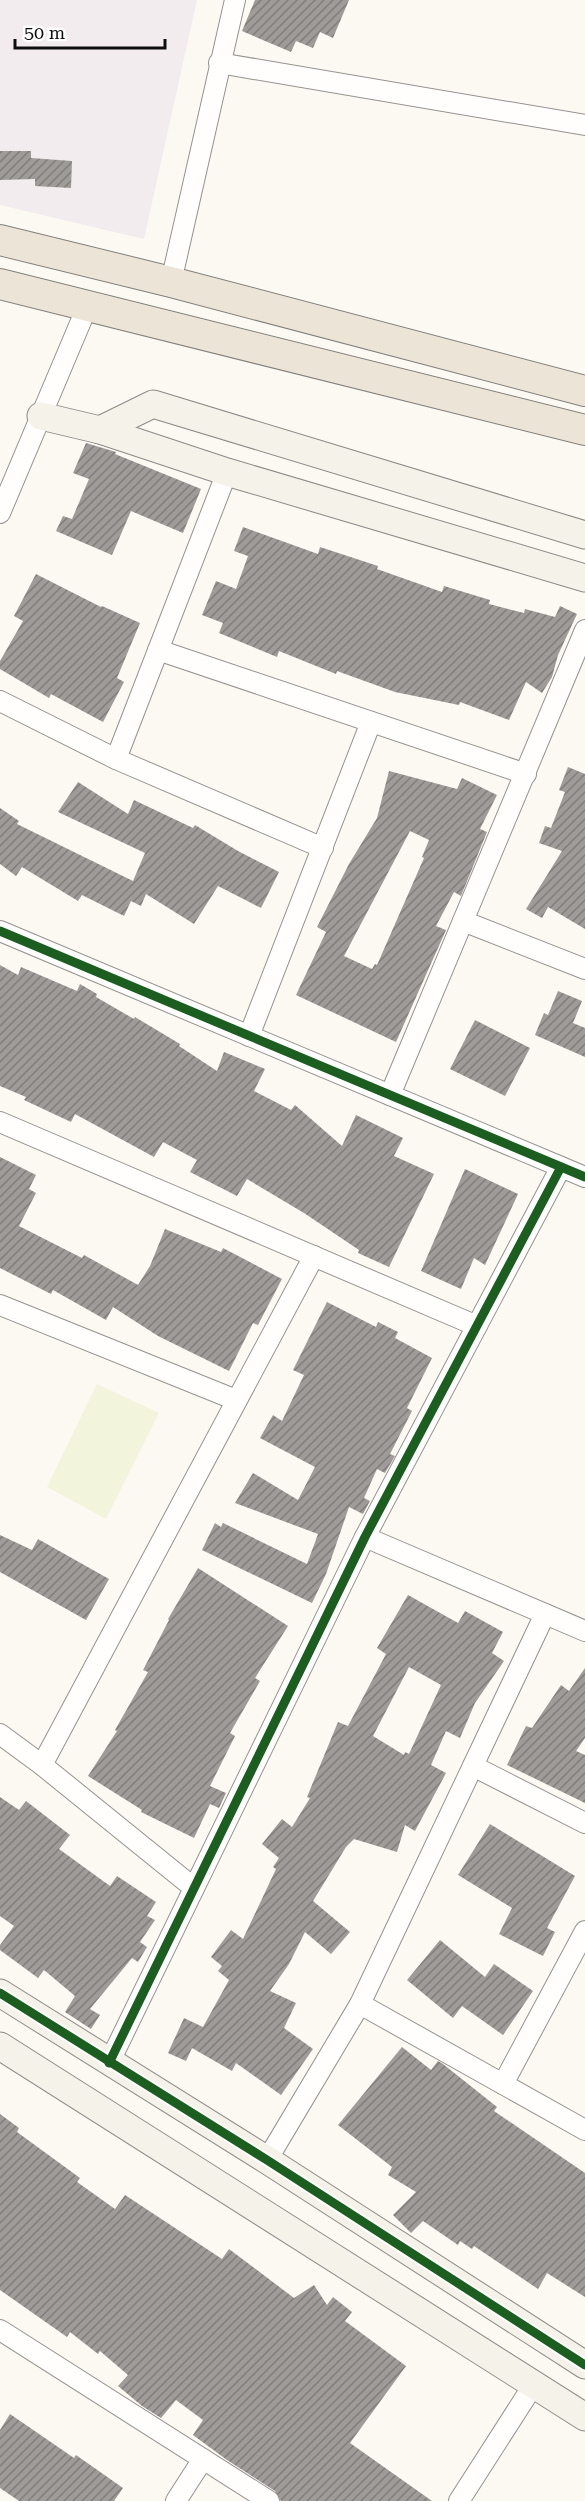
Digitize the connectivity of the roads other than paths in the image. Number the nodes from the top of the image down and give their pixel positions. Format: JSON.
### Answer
{"nodes":[{"id":1,"x":235,"y":0,"type":"edge"},
{"id":2,"x":219,"y":63,"type":"junction"},
{"id":3,"x":585,"y":125,"type":"edge"},
{"id":4,"x":0,"y":240,"type":"edge"},
{"id":5,"x":171,"y":282,"type":"junction"},
{"id":6,"x":0,"y":284,"type":"edge"},
{"id":7,"x":87,"y":307,"type":"junction"},
{"id":8,"x":585,"y":391,"type":"edge"},
{"id":9,"x":40,"y":416,"type":"junction"},
{"id":10,"x":100,"y":430,"type":"junction"},
{"id":11,"x":585,"y":430,"type":"edge"},
{"id":12,"x":227,"y":472,"type":"junction"},
{"id":13,"x":0,"y":513,"type":"edge"},
{"id":14,"x":585,"y":535,"type":"edge"},
{"id":15,"x":585,"y":578,"type":"edge"},
{"id":16,"x":585,"y":630,"type":"edge"},
{"id":17,"x":158,"y":650,"type":"junction"},
{"id":18,"x":0,"y":701,"type":"edge"},
{"id":19,"x":371,"y":722,"type":"junction"},
{"id":20,"x":116,"y":759,"type":"junction"},
{"id":21,"x":525,"y":774,"type":"junction"},
{"id":22,"x":322,"y":848,"type":"junction"},
{"id":23,"x":464,"y":921,"type":"junction"},
{"id":24,"x":0,"y":931,"type":"edge"},
{"id":25,"x":585,"y":969,"type":"edge"},
{"id":26,"x":249,"y":1035,"type":"junction"},
{"id":27,"x":390,"y":1095,"type":"junction"},
{"id":28,"x":0,"y":1122,"type":"edge"},
{"id":29,"x":561,"y":1167,"type":"junction"},
{"id":30,"x":585,"y":1177,"type":"edge"},
{"id":31,"x":314,"y":1256,"type":"junction"},
{"id":32,"x":0,"y":1305,"type":"edge"},
{"id":33,"x":477,"y":1326,"type":"junction"},
{"id":34,"x":236,"y":1400,"type":"junction"},
{"id":35,"x":364,"y":1537,"type":"junction"},
{"id":36,"x":545,"y":1614,"type":"junction"},
{"id":37,"x":585,"y":1631,"type":"edge"},
{"id":38,"x":0,"y":1734,"type":"edge"},
{"id":39,"x":42,"y":1765,"type":"junction"},
{"id":40,"x":473,"y":1766,"type":"junction"},
{"id":41,"x":585,"y":1823,"type":"edge"},
{"id":42,"x":194,"y":1888,"type":"junction"},
{"id":43,"x":585,"y":1931,"type":"edge"},
{"id":44,"x":0,"y":1993,"type":"edge"},
{"id":45,"x":360,"y":2004,"type":"junction"},
{"id":46,"x":0,"y":2046,"type":"edge"},
{"id":47,"x":109,"y":2062,"type":"junction"},
{"id":48,"x":503,"y":2084,"type":"junction"},
{"id":49,"x":585,"y":2130,"type":"edge"},
{"id":50,"x":267,"y":2160,"type":"junction"},
{"id":51,"x":0,"y":2330,"type":"edge"},
{"id":52,"x":585,"y":2365,"type":"edge"},
{"id":53,"x":534,"y":2384,"type":"junction"},
{"id":54,"x":585,"y":2417,"type":"edge"},
{"id":55,"x":204,"y":2459,"type":"junction"},
{"id":56,"x":176,"y":2501,"type":"edge"},
{"id":57,"x":269,"y":2501,"type":"edge"},
{"id":58,"x":459,"y":2501,"type":"edge"}],
"edges":[{"from":1,"to":2,"type":"street"},
{"from":2,"to":3,"type":"street"},
{"from":2,"to":5,"type":"street"},
{"from":4,"to":5,"type":"main road"},
{"from":5,"to":8,"type":"main road"},
{"from":6,"to":7,"type":"main road"},
{"from":7,"to":9,"type":"street"},
{"from":7,"to":11,"type":"main road"},
{"from":9,"to":10,"type":"street"},
{"from":9,"to":13,"type":"street"},
{"from":10,"to":12,"type":"street"},
{"from":10,"to":14,"type":"street"},
{"from":12,"to":15,"type":"street"},
{"from":12,"to":17,"type":"street"},
{"from":16,"to":21,"type":"street"},
{"from":17,"to":19,"type":"street"},
{"from":17,"to":20,"type":"street"},
{"from":18,"to":20,"type":"street"},
{"from":19,"to":21,"type":"street"},
{"from":19,"to":22,"type":"street"},
{"from":20,"to":22,"type":"street"},
{"from":21,"to":23,"type":"street"},
{"from":22,"to":26,"type":"street"},
{"from":23,"to":25,"type":"street"},
{"from":23,"to":27,"type":"street"},
{"from":24,"to":26,"type":"street"},
{"from":26,"to":27,"type":"street"},
{"from":27,"to":29,"type":"street"},
{"from":28,"to":31,"type":"street"},
{"from":29,"to":30,"type":"street"},
{"from":29,"to":33,"type":"street"},
{"from":31,"to":33,"type":"street"},
{"from":31,"to":34,"type":"street"},
{"from":32,"to":34,"type":"street"},
{"from":33,"to":35,"type":"street"},
{"from":34,"to":39,"type":"street"},
{"from":35,"to":36,"type":"street"},
{"from":35,"to":42,"type":"street"},
{"from":36,"to":37,"type":"street"},
{"from":36,"to":40,"type":"street"},
{"from":38,"to":39,"type":"street"},
{"from":39,"to":42,"type":"street"},
{"from":40,"to":41,"type":"street"},
{"from":40,"to":45,"type":"street"},
{"from":42,"to":47,"type":"street"},
{"from":43,"to":48,"type":"street"},
{"from":44,"to":47,"type":"street"},
{"from":45,"to":48,"type":"street"},
{"from":45,"to":50,"type":"street"},
{"from":46,"to":53,"type":"street"},
{"from":47,"to":50,"type":"street"},
{"from":48,"to":49,"type":"street"},
{"from":50,"to":52,"type":"street"},
{"from":51,"to":55,"type":"street"},
{"from":53,"to":54,"type":"street"},
{"from":53,"to":58,"type":"street"},
{"from":55,"to":56,"type":"street"},
{"from":55,"to":57,"type":"street"}]}
